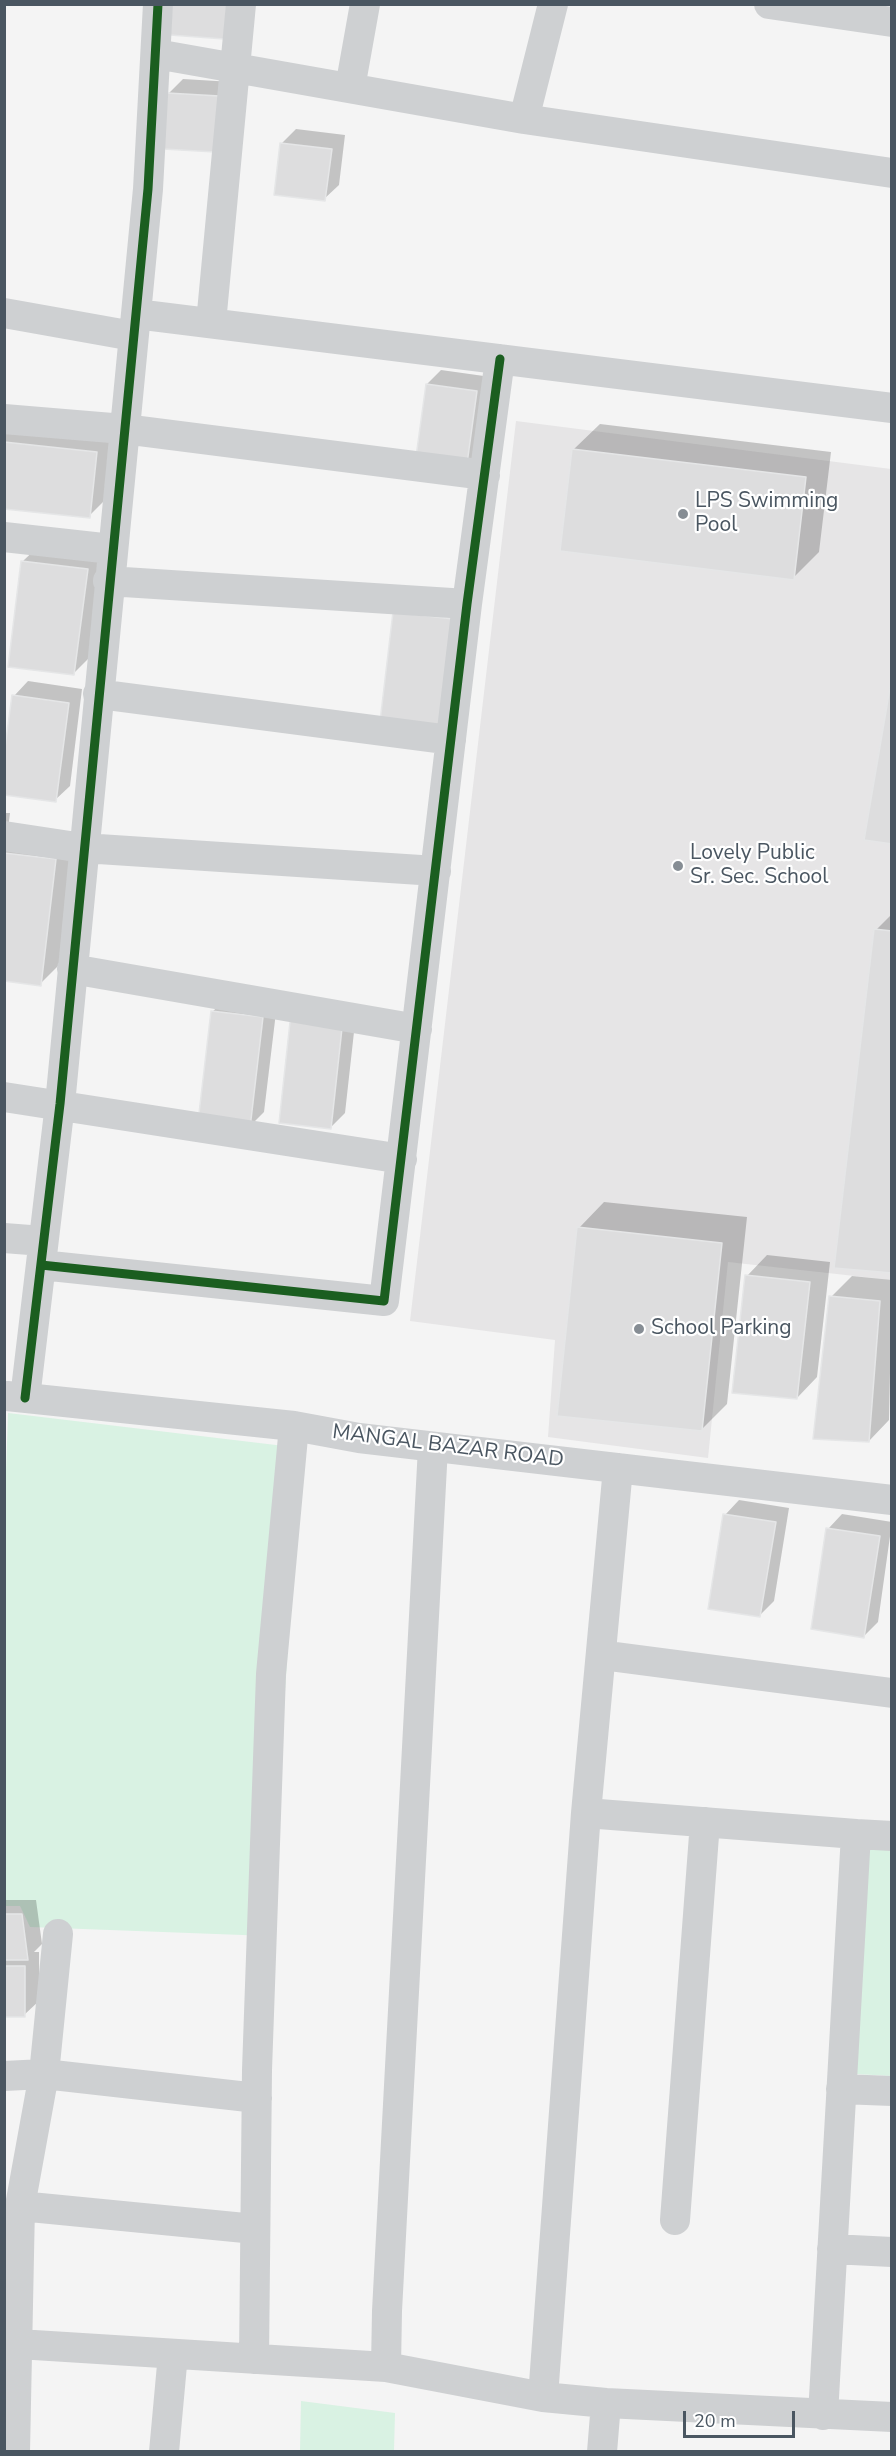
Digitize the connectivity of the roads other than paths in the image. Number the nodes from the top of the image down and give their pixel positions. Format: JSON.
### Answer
{"nodes":[{"id":1,"x":158,"y":4,"type":"edge"},
{"id":2,"x":241,"y":4,"type":"edge"},
{"id":3,"x":365,"y":4,"type":"edge"},
{"id":4,"x":553,"y":4,"type":"edge"},
{"id":5,"x":769,"y":4,"type":"edge"},
{"id":6,"x":840,"y":10,"type":"edge"},
{"id":7,"x":891,"y":22,"type":"edge"},
{"id":8,"x":156,"y":54,"type":"junction"},
{"id":9,"x":236,"y":68,"type":"junction"},
{"id":10,"x":350,"y":88,"type":"junction"},
{"id":11,"x":524,"y":119,"type":"junction"},
{"id":12,"x":891,"y":173,"type":"edge"},
{"id":13,"x":4,"y":313,"type":"edge"},
{"id":14,"x":211,"y":323,"type":"junction"},
{"id":15,"x":135,"y":325,"type":"junction"},
{"id":16,"x":500,"y":359,"type":"junction"},
{"id":17,"x":891,"y":408,"type":"edge"},
{"id":18,"x":4,"y":419,"type":"edge"},
{"id":19,"x":124,"y":429,"type":"junction"},
{"id":20,"x":485,"y":475,"type":"junction"},
{"id":21,"x":4,"y":537,"type":"edge"},
{"id":22,"x":112,"y":549,"type":"junction"},
{"id":23,"x":108,"y":581,"type":"junction"},
{"id":24,"x":467,"y":604,"type":"junction"},
{"id":25,"x":98,"y":694,"type":"junction"},
{"id":26,"x":452,"y":740,"type":"junction"},
{"id":27,"x":4,"y":836,"type":"edge"},
{"id":28,"x":83,"y":848,"type":"junction"},
{"id":29,"x":436,"y":871,"type":"junction"},
{"id":30,"x":72,"y":969,"type":"junction"},
{"id":31,"x":417,"y":1029,"type":"junction"},
{"id":32,"x":4,"y":1096,"type":"edge"},
{"id":33,"x":60,"y":1104,"type":"junction"},
{"id":34,"x":402,"y":1159,"type":"junction"},
{"id":35,"x":4,"y":1238,"type":"edge"},
{"id":36,"x":42,"y":1253,"type":"junction"},
{"id":37,"x":15,"y":1397,"type":"edge"},
{"id":38,"x":294,"y":1426,"type":"junction"},
{"id":39,"x":433,"y":1447,"type":"junction"},
{"id":40,"x":618,"y":1468,"type":"junction"},
{"id":41,"x":891,"y":1500,"type":"edge"},
{"id":42,"x":601,"y":1655,"type":"junction"},
{"id":43,"x":891,"y":1693,"type":"edge"},
{"id":44,"x":586,"y":1813,"type":"junction"},
{"id":45,"x":705,"y":1822,"type":"junction"},
{"id":46,"x":856,"y":1834,"type":"junction"},
{"id":47,"x":891,"y":1836,"type":"edge"},
{"id":48,"x":58,"y":1934,"type":"dead end"},
{"id":49,"x":44,"y":2074,"type":"junction"},
{"id":50,"x":4,"y":2076,"type":"edge"},
{"id":51,"x":841,"y":2089,"type":"junction"},
{"id":52,"x":891,"y":2091,"type":"edge"},
{"id":53,"x":257,"y":2098,"type":"junction"},
{"id":54,"x":20,"y":2206,"type":"junction"},
{"id":55,"x":675,"y":2220,"type":"dead end"},
{"id":56,"x":255,"y":2229,"type":"junction"},
{"id":57,"x":831,"y":2249,"type":"junction"},
{"id":58,"x":891,"y":2252,"type":"edge"},
{"id":59,"x":18,"y":2344,"type":"junction"},
{"id":60,"x":173,"y":2354,"type":"junction"},
{"id":61,"x":254,"y":2359,"type":"junction"},
{"id":62,"x":386,"y":2367,"type":"junction"},
{"id":63,"x":543,"y":2397,"type":"junction"},
{"id":64,"x":606,"y":2403,"type":"junction"},
{"id":65,"x":824,"y":2415,"type":"junction"},
{"id":66,"x":891,"y":2417,"type":"edge"},
{"id":67,"x":15,"y":2451,"type":"edge"},
{"id":68,"x":165,"y":2451,"type":"edge"},
{"id":69,"x":602,"y":2451,"type":"edge"}],
"edges":[{"from":1,"to":8,"type":"street"},
{"from":2,"to":9,"type":"street"},
{"from":3,"to":10,"type":"street"},
{"from":4,"to":11,"type":"street"},
{"from":5,"to":6,"type":"street"},
{"from":6,"to":7,"type":"street"},
{"from":8,"to":9,"type":"street"},
{"from":8,"to":15,"type":"street"},
{"from":9,"to":10,"type":"street"},
{"from":9,"to":14,"type":"street"},
{"from":10,"to":11,"type":"street"},
{"from":11,"to":12,"type":"street"},
{"from":13,"to":15,"type":"street"},
{"from":14,"to":15,"type":"street"},
{"from":14,"to":16,"type":"street"},
{"from":15,"to":19,"type":"street"},
{"from":16,"to":17,"type":"street"},
{"from":16,"to":20,"type":"street"},
{"from":18,"to":19,"type":"street"},
{"from":19,"to":20,"type":"street"},
{"from":19,"to":22,"type":"street"},
{"from":20,"to":24,"type":"street"},
{"from":21,"to":22,"type":"street"},
{"from":22,"to":23,"type":"street"},
{"from":23,"to":24,"type":"street"},
{"from":23,"to":25,"type":"street"},
{"from":24,"to":26,"type":"street"},
{"from":25,"to":26,"type":"street"},
{"from":25,"to":28,"type":"street"},
{"from":26,"to":29,"type":"street"},
{"from":27,"to":28,"type":"street"},
{"from":28,"to":29,"type":"street"},
{"from":28,"to":30,"type":"street"},
{"from":29,"to":31,"type":"street"},
{"from":30,"to":31,"type":"street"},
{"from":30,"to":33,"type":"street"},
{"from":31,"to":34,"type":"street"},
{"from":32,"to":33,"type":"street"},
{"from":33,"to":34,"type":"street"},
{"from":33,"to":36,"type":"street"},
{"from":34,"to":36,"type":"street"},
{"from":35,"to":36,"type":"street"},
{"from":36,"to":37,"type":"street"},
{"from":37,"to":38,"type":"street","name":"MANGAL BAZAR ROAD"},
{"from":38,"to":39,"type":"street","name":"MANGAL BAZAR ROAD"},
{"from":38,"to":53,"type":"street"},
{"from":39,"to":40,"type":"street","name":"MANGAL BAZAR ROAD"},
{"from":39,"to":62,"type":"street"},
{"from":40,"to":41,"type":"street","name":"MANGAL BAZAR ROAD"},
{"from":40,"to":42,"type":"street"},
{"from":42,"to":43,"type":"street"},
{"from":42,"to":44,"type":"street"},
{"from":44,"to":45,"type":"street"},
{"from":44,"to":63,"type":"street"},
{"from":45,"to":46,"type":"street"},
{"from":45,"to":55,"type":"street"},
{"from":46,"to":47,"type":"street"},
{"from":46,"to":51,"type":"street"},
{"from":48,"to":49,"type":"street"},
{"from":49,"to":50,"type":"street"},
{"from":49,"to":53,"type":"street"},
{"from":49,"to":54,"type":"street"},
{"from":51,"to":52,"type":"street"},
{"from":51,"to":57,"type":"street"},
{"from":53,"to":56,"type":"street"},
{"from":54,"to":56,"type":"street"},
{"from":54,"to":59,"type":"street"},
{"from":56,"to":61,"type":"street"},
{"from":57,"to":58,"type":"street"},
{"from":57,"to":65,"type":"street"},
{"from":59,"to":60,"type":"street"},
{"from":59,"to":67,"type":"street"},
{"from":60,"to":61,"type":"street"},
{"from":60,"to":68,"type":"street"},
{"from":61,"to":62,"type":"street"},
{"from":62,"to":63,"type":"street"},
{"from":63,"to":64,"type":"street"},
{"from":64,"to":65,"type":"street"},
{"from":64,"to":69,"type":"street"},
{"from":65,"to":66,"type":"street"}]}
